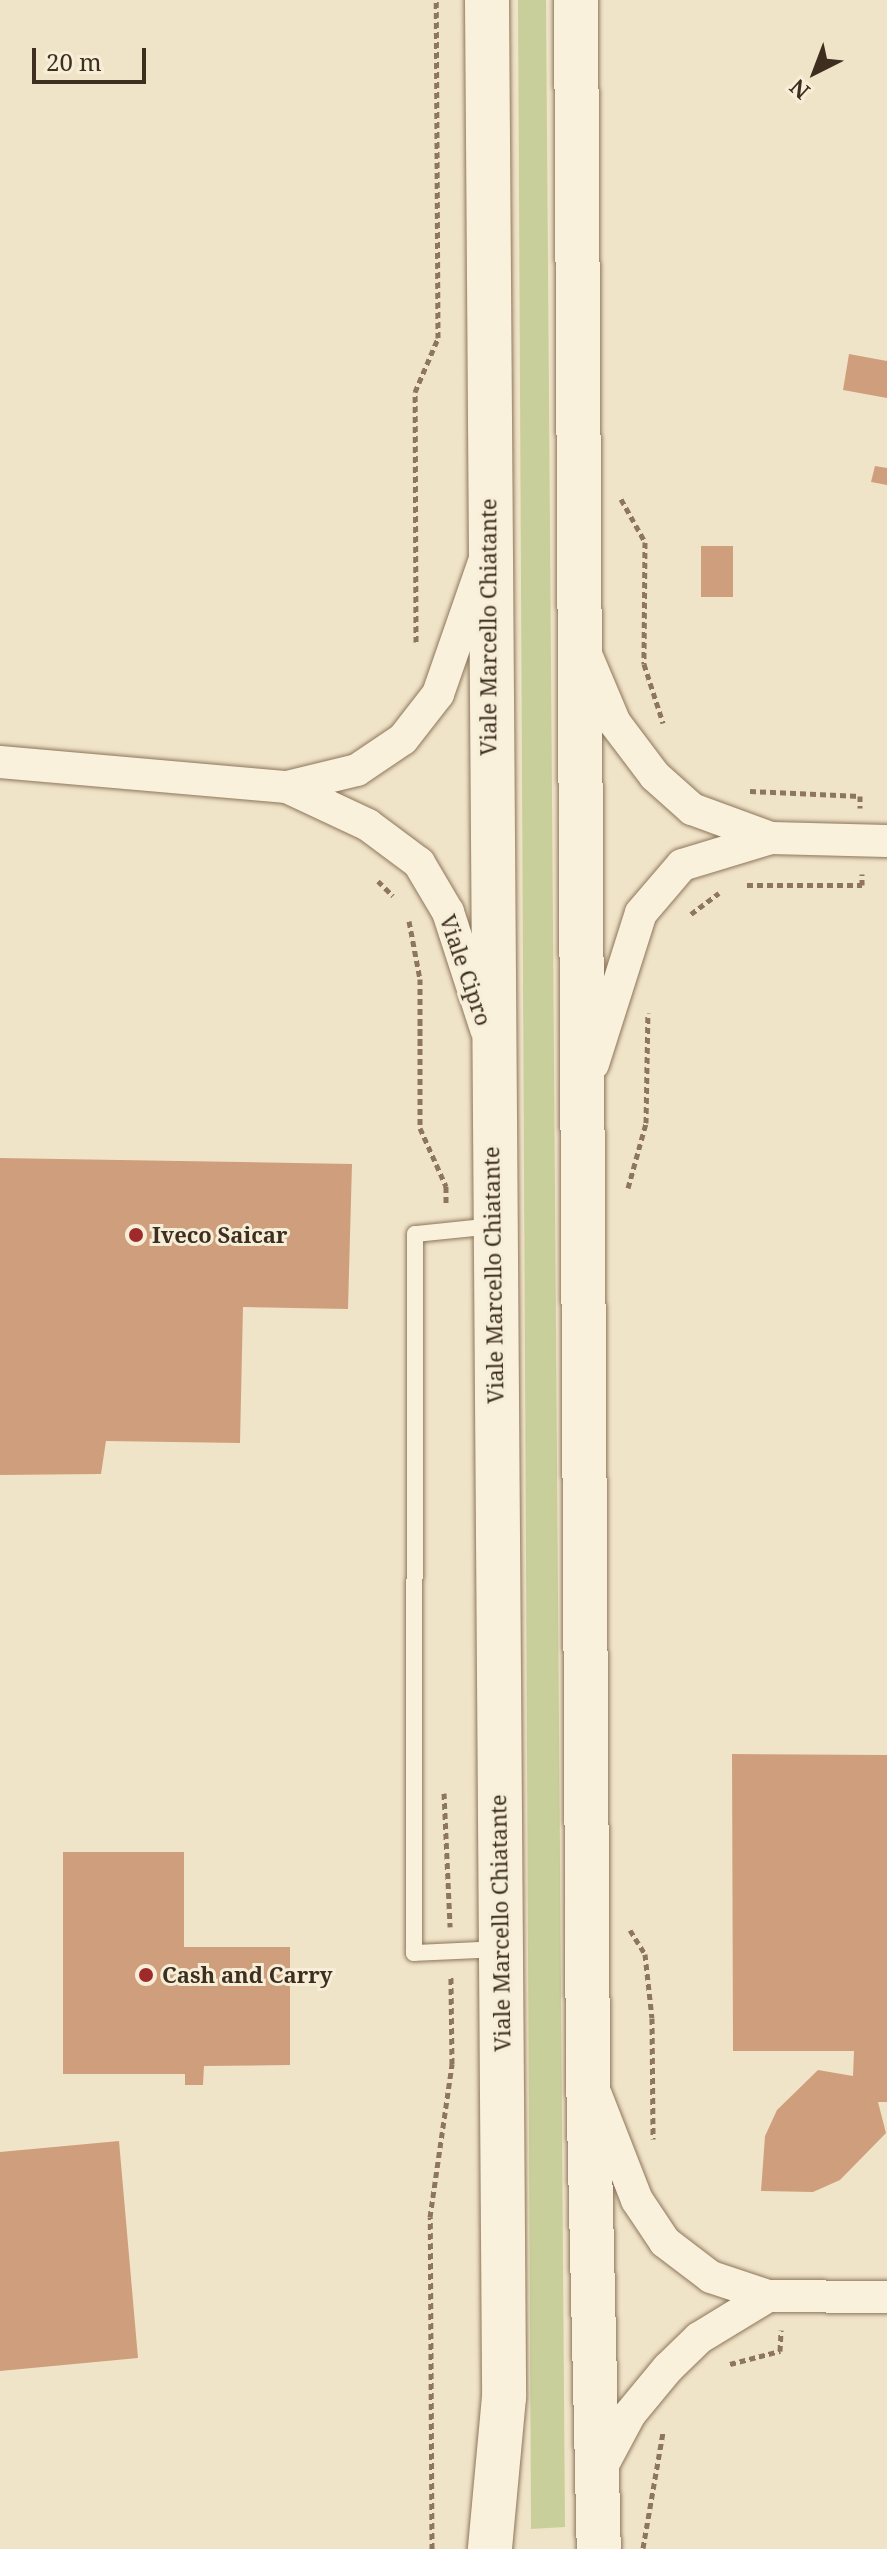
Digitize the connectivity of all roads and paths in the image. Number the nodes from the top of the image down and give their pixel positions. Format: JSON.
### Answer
{"nodes":[{"id":1,"x":487,"y":0,"type":"edge"},
{"id":2,"x":576,"y":0,"type":"edge"},
{"id":3,"x":621,"y":482,"type":"dead end"},
{"id":4,"x":487,"y":553,"type":"junction"},
{"id":5,"x":582,"y":644,"type":"junction"},
{"id":6,"x":671,"y":737,"type":"dead end"},
{"id":7,"x":0,"y":762,"type":"edge"},
{"id":8,"x":287,"y":787,"type":"junction"},
{"id":9,"x":738,"y":787,"type":"dead end"},
{"id":10,"x":771,"y":838,"type":"junction"},
{"id":11,"x":874,"y":841,"type":"edge"},
{"id":12,"x":737,"y":887,"type":"dead end"},
{"id":13,"x":723,"y":890,"type":"dead end"},
{"id":14,"x":685,"y":921,"type":"dead end"},
{"id":15,"x":648,"y":1000,"type":"dead end"},
{"id":16,"x":491,"y":1044,"type":"junction"},
{"id":17,"x":586,"y":1090,"type":"junction"},
{"id":18,"x":628,"y":1198,"type":"dead end"},
{"id":19,"x":493,"y":1226,"type":"junction"},
{"id":20,"x":630,"y":1917,"type":"dead end"},
{"id":21,"x":500,"y":1949,"type":"junction"},
{"id":22,"x":588,"y":2074,"type":"junction"},
{"id":23,"x":654,"y":2145,"type":"dead end"},
{"id":24,"x":775,"y":2296,"type":"junction"},
{"id":25,"x":887,"y":2297,"type":"edge"},
{"id":26,"x":724,"y":2367,"type":"dead end"},
{"id":27,"x":665,"y":2427,"type":"dead end"},
{"id":28,"x":597,"y":2475,"type":"junction"},
{"id":29,"x":490,"y":2549,"type":"edge"},
{"id":30,"x":599,"y":2549,"type":"edge"},
{"id":31,"x":643,"y":2549,"type":"edge"}],
"edges":[{"from":1,"to":4,"type":"street","name":"Viale Marcello Chiatante"},
{"from":2,"to":5,"type":"street"},
{"from":3,"to":6,"type":"path"},
{"from":4,"to":8,"type":"street","name":"Viale Cipro"},
{"from":4,"to":16,"type":"street","name":"Viale Marcello Chiatante"},
{"from":5,"to":10,"type":"street"},
{"from":5,"to":17,"type":"street"},
{"from":7,"to":8,"type":"street","name":"Viale Cipro"},
{"from":8,"to":16,"type":"street","name":"Viale Cipro"},
{"from":9,"to":11,"type":"path"},
{"from":10,"to":11,"type":"street"},
{"from":10,"to":17,"type":"street"},
{"from":11,"to":12,"type":"path"},
{"from":13,"to":14,"type":"path"},
{"from":15,"to":18,"type":"path"},
{"from":16,"to":19,"type":"street","name":"Viale Marcello Chiatante"},
{"from":17,"to":22,"type":"street"},
{"from":19,"to":21,"type":"street","name":"Viale Marcello Chiatante"},
{"from":19,"to":21,"type":"lane"},
{"from":20,"to":23,"type":"path"},
{"from":21,"to":29,"type":"street","name":"Viale Marcello Chiatante"},
{"from":22,"to":24,"type":"street"},
{"from":22,"to":28,"type":"street"},
{"from":24,"to":25,"type":"street"},
{"from":24,"to":26,"type":"path"},
{"from":24,"to":28,"type":"street"},
{"from":27,"to":31,"type":"path"},
{"from":28,"to":30,"type":"street"}]}
